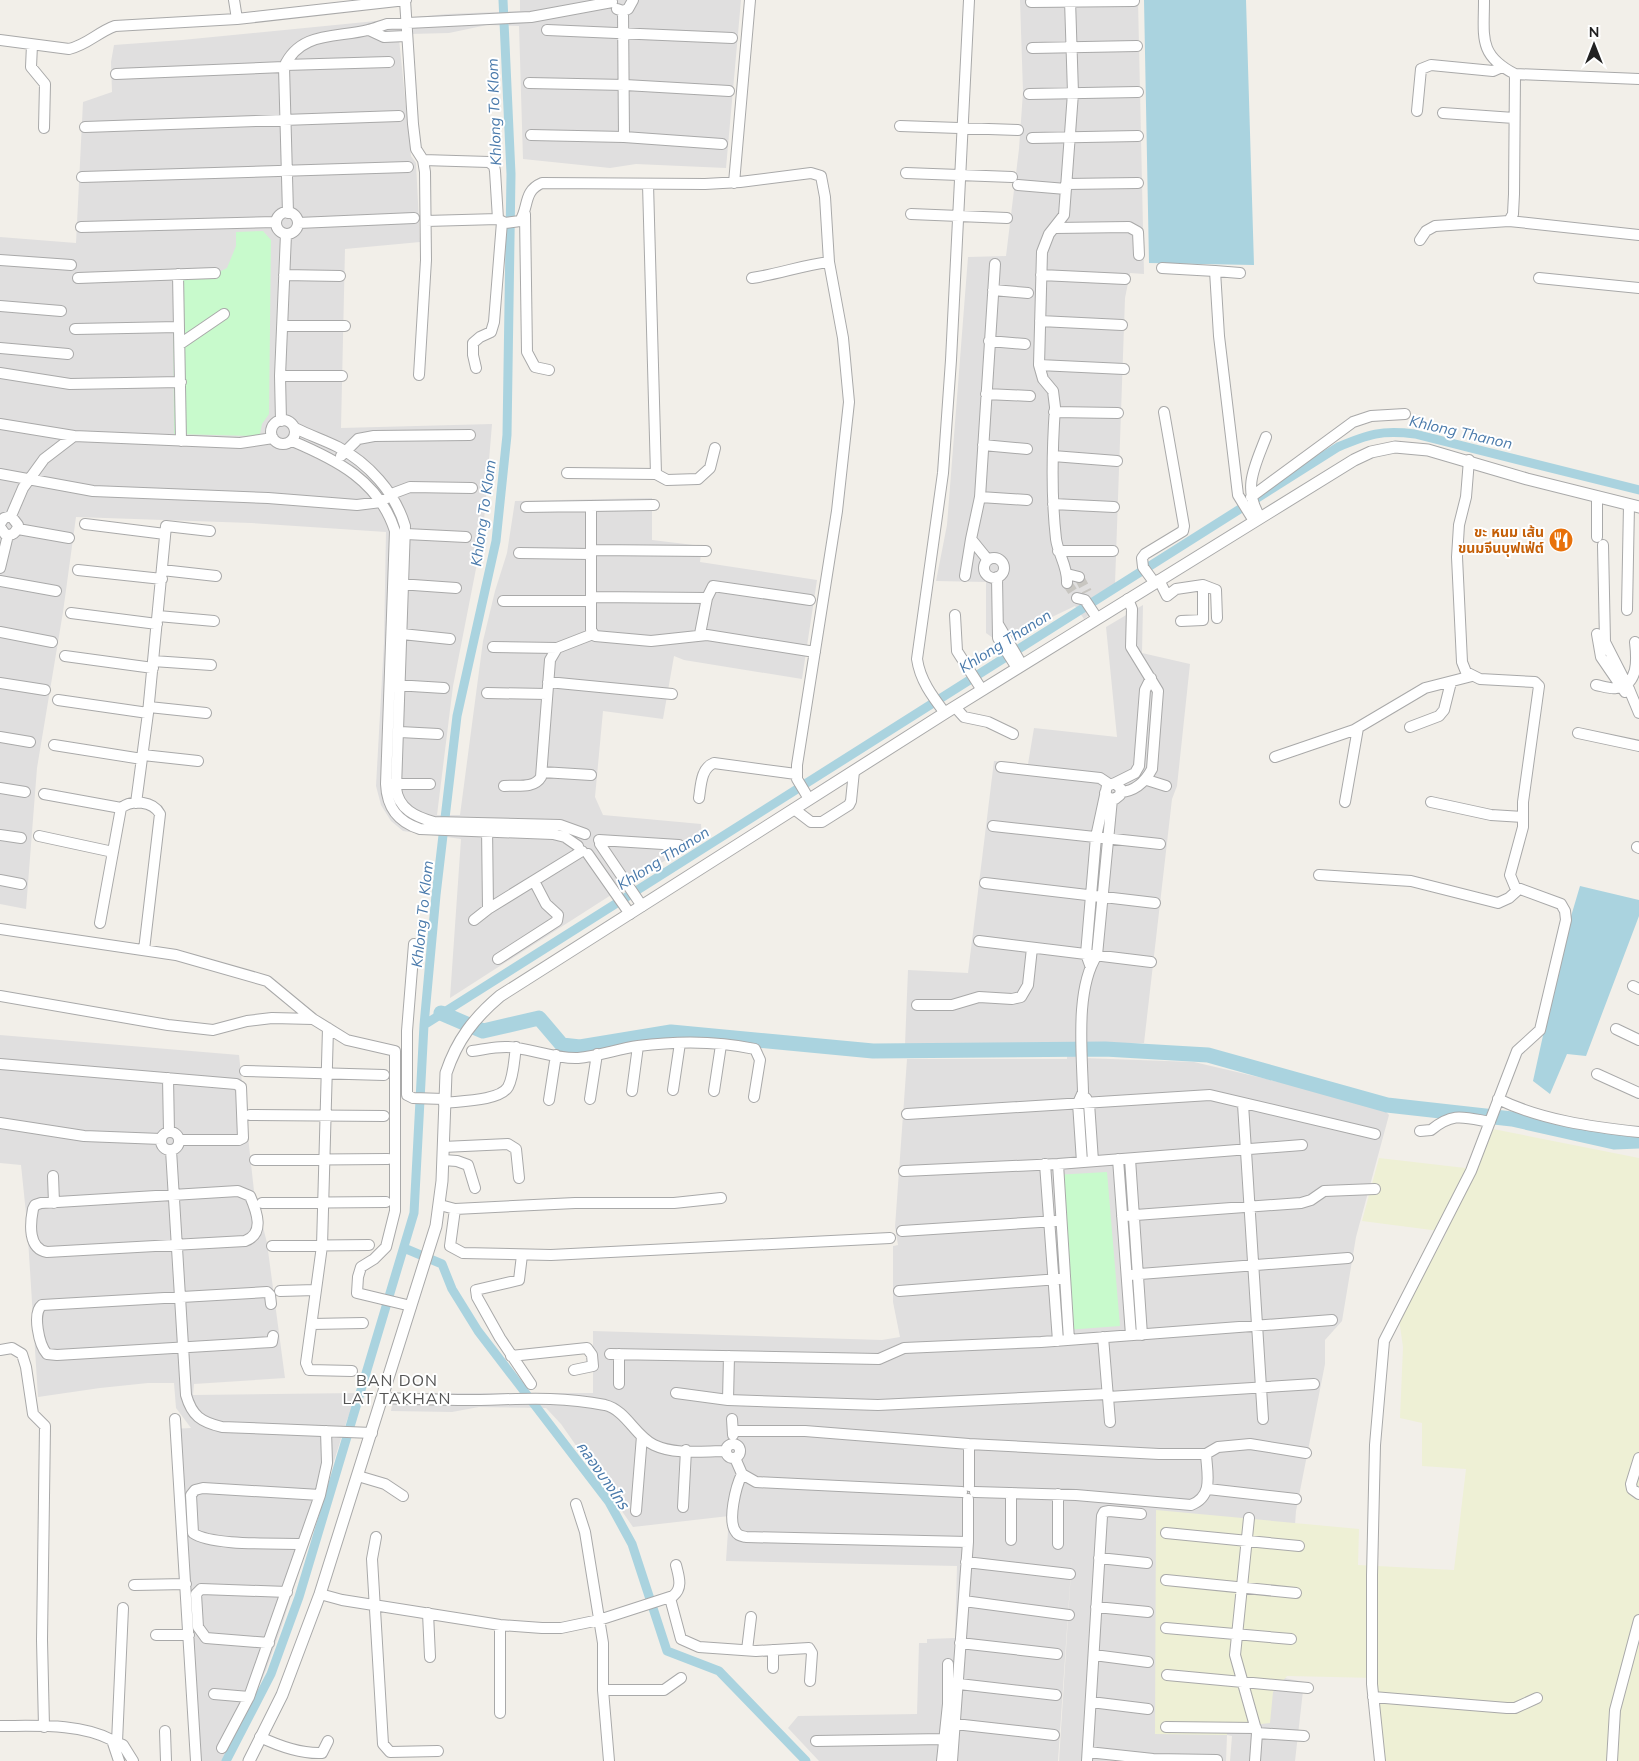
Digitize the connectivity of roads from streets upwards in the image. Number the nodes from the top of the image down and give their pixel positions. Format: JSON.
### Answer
{"nodes":[{"id":1,"x":234,"y":0,"type":"edge"},
{"id":2,"x":633,"y":0,"type":"edge"},
{"id":3,"x":750,"y":0,"type":"edge"},
{"id":4,"x":969,"y":0,"type":"edge"},
{"id":5,"x":1070,"y":0,"type":"edge"},
{"id":6,"x":1484,"y":0,"type":"edge"},
{"id":7,"x":612,"y":1,"type":"edge"},
{"id":8,"x":1134,"y":1,"type":"edge"},
{"id":9,"x":405,"y":2,"type":"edge"},
{"id":10,"x":1031,"y":2,"type":"dead end"},
{"id":11,"x":623,"y":11,"type":"junction"},
{"id":12,"x":237,"y":19,"type":"junction"},
{"id":13,"x":405,"y":22,"type":"junction"},
{"id":14,"x":369,"y":30,"type":"junction"},
{"id":15,"x":547,"y":30,"type":"dead end"},
{"id":16,"x":624,"y":33,"type":"junction"},
{"id":17,"x":406,"y":36,"type":"junction"},
{"id":18,"x":732,"y":38,"type":"dead end"},
{"id":19,"x":0,"y":40,"type":"edge"},
{"id":20,"x":1137,"y":46,"type":"dead end"},
{"id":21,"x":1070,"y":47,"type":"junction"},
{"id":22,"x":1032,"y":48,"type":"dead end"},
{"id":23,"x":31,"y":53,"type":"junction"},
{"id":24,"x":389,"y":62,"type":"dead end"},
{"id":25,"x":284,"y":66,"type":"junction"},
{"id":26,"x":1502,"y":67,"type":"junction"},
{"id":27,"x":116,"y":74,"type":"dead end"},
{"id":28,"x":1514,"y":74,"type":"junction"},
{"id":29,"x":1639,"y":79,"type":"edge"},
{"id":30,"x":529,"y":83,"type":"dead end"},
{"id":31,"x":624,"y":85,"type":"junction"},
{"id":32,"x":728,"y":91,"type":"dead end"},
{"id":33,"x":1138,"y":92,"type":"dead end"},
{"id":34,"x":1073,"y":93,"type":"junction"},
{"id":35,"x":1029,"y":94,"type":"dead end"},
{"id":36,"x":1417,"y":111,"type":"dead end"},
{"id":37,"x":1444,"y":113,"type":"dead end"},
{"id":38,"x":399,"y":116,"type":"dead end"},
{"id":39,"x":1514,"y":118,"type":"junction"},
{"id":40,"x":287,"y":120,"type":"junction"},
{"id":41,"x":900,"y":126,"type":"dead end"},
{"id":42,"x":84,"y":127,"type":"dead end"},
{"id":43,"x":44,"y":128,"type":"dead end"},
{"id":44,"x":963,"y":128,"type":"junction"},
{"id":45,"x":1018,"y":130,"type":"dead end"},
{"id":46,"x":531,"y":135,"type":"dead end"},
{"id":47,"x":1138,"y":136,"type":"dead end"},
{"id":48,"x":624,"y":138,"type":"junction"},
{"id":49,"x":1032,"y":138,"type":"dead end"},
{"id":50,"x":1071,"y":138,"type":"junction"},
{"id":51,"x":722,"y":144,"type":"dead end"},
{"id":52,"x":423,"y":160,"type":"junction"},
{"id":53,"x":408,"y":167,"type":"dead end"},
{"id":54,"x":287,"y":172,"type":"junction"},
{"id":55,"x":906,"y":173,"type":"dead end"},
{"id":56,"x":961,"y":175,"type":"junction"},
{"id":57,"x":82,"y":177,"type":"dead end"},
{"id":58,"x":734,"y":182,"type":"junction"},
{"id":59,"x":1138,"y":183,"type":"dead end"},
{"id":60,"x":648,"y":184,"type":"junction"},
{"id":61,"x":1066,"y":186,"type":"junction"},
{"id":62,"x":288,"y":213,"type":"junction"},
{"id":63,"x":524,"y":213,"type":"junction"},
{"id":64,"x":911,"y":214,"type":"dead end"},
{"id":65,"x":959,"y":216,"type":"junction"},
{"id":66,"x":414,"y":218,"type":"dead end"},
{"id":67,"x":1007,"y":218,"type":"dead end"},
{"id":68,"x":426,"y":221,"type":"junction"},
{"id":69,"x":502,"y":221,"type":"junction"},
{"id":70,"x":1509,"y":221,"type":"junction"},
{"id":71,"x":276,"y":222,"type":"junction"},
{"id":72,"x":298,"y":223,"type":"junction"},
{"id":73,"x":81,"y":227,"type":"dead end"},
{"id":74,"x":1055,"y":228,"type":"junction"},
{"id":75,"x":286,"y":234,"type":"junction"},
{"id":76,"x":1639,"y":235,"type":"edge"},
{"id":77,"x":1420,"y":240,"type":"dead end"},
{"id":78,"x":1139,"y":255,"type":"dead end"},
{"id":79,"x":0,"y":260,"type":"edge"},
{"id":80,"x":829,"y":262,"type":"junction"},
{"id":81,"x":995,"y":264,"type":"dead end"},
{"id":82,"x":71,"y":265,"type":"dead end"},
{"id":83,"x":1162,"y":268,"type":"dead end"},
{"id":84,"x":1215,"y":271,"type":"junction"},
{"id":85,"x":1240,"y":272,"type":"dead end"},
{"id":86,"x":215,"y":273,"type":"dead end"},
{"id":87,"x":178,"y":274,"type":"junction"},
{"id":88,"x":284,"y":275,"type":"junction"},
{"id":89,"x":1041,"y":275,"type":"junction"},
{"id":90,"x":340,"y":276,"type":"dead end"},
{"id":91,"x":78,"y":278,"type":"dead end"},
{"id":92,"x":752,"y":278,"type":"dead end"},
{"id":93,"x":1539,"y":278,"type":"dead end"},
{"id":94,"x":1124,"y":279,"type":"dead end"},
{"id":95,"x":1639,"y":288,"type":"edge"},
{"id":96,"x":992,"y":290,"type":"junction"},
{"id":97,"x":1028,"y":293,"type":"dead end"},
{"id":98,"x":0,"y":306,"type":"edge"},
{"id":99,"x":61,"y":311,"type":"dead end"},
{"id":100,"x":224,"y":314,"type":"dead end"},
{"id":101,"x":1040,"y":321,"type":"junction"},
{"id":102,"x":1122,"y":325,"type":"dead end"},
{"id":103,"x":282,"y":326,"type":"junction"},
{"id":104,"x":345,"y":326,"type":"dead end"},
{"id":105,"x":179,"y":327,"type":"junction"},
{"id":106,"x":75,"y":329,"type":"dead end"},
{"id":107,"x":989,"y":341,"type":"junction"},
{"id":108,"x":180,"y":344,"type":"junction"},
{"id":109,"x":1026,"y":344,"type":"dead end"},
{"id":110,"x":0,"y":348,"type":"edge"},
{"id":111,"x":68,"y":354,"type":"dead end"},
{"id":112,"x":1039,"y":364,"type":"junction"},
{"id":113,"x":476,"y":368,"type":"dead end"},
{"id":114,"x":1124,"y":369,"type":"dead end"},
{"id":115,"x":548,"y":370,"type":"dead end"},
{"id":116,"x":0,"y":373,"type":"edge"},
{"id":117,"x":419,"y":375,"type":"dead end"},
{"id":118,"x":280,"y":376,"type":"junction"},
{"id":119,"x":342,"y":376,"type":"dead end"},
{"id":120,"x":181,"y":382,"type":"junction"},
{"id":121,"x":986,"y":394,"type":"junction"},
{"id":122,"x":1030,"y":396,"type":"dead end"},
{"id":123,"x":1054,"y":412,"type":"junction"},
{"id":124,"x":1164,"y":412,"type":"dead end"},
{"id":125,"x":1118,"y":413,"type":"dead end"},
{"id":126,"x":1405,"y":414,"type":"dead end"},
{"id":127,"x":281,"y":421,"type":"junction"},
{"id":128,"x":0,"y":424,"type":"edge"},
{"id":129,"x":295,"y":428,"type":"junction"},
{"id":130,"x":470,"y":435,"type":"dead end"},
{"id":131,"x":74,"y":436,"type":"junction"},
{"id":132,"x":1266,"y":437,"type":"dead end"},
{"id":133,"x":273,"y":438,"type":"junction"},
{"id":134,"x":181,"y":441,"type":"junction"},
{"id":135,"x":292,"y":441,"type":"junction"},
{"id":136,"x":983,"y":445,"type":"junction"},
{"id":137,"x":715,"y":448,"type":"dead end"},
{"id":138,"x":1027,"y":449,"type":"dead end"},
{"id":139,"x":345,"y":451,"type":"junction"},
{"id":140,"x":1053,"y":456,"type":"junction"},
{"id":141,"x":1469,"y":460,"type":"junction"},
{"id":142,"x":337,"y":461,"type":"junction"},
{"id":143,"x":1117,"y":461,"type":"dead end"},
{"id":144,"x":567,"y":473,"type":"dead end"},
{"id":145,"x":0,"y":474,"type":"edge"},
{"id":146,"x":656,"y":474,"type":"junction"},
{"id":147,"x":30,"y":479,"type":"junction"},
{"id":148,"x":472,"y":488,"type":"dead end"},
{"id":149,"x":391,"y":496,"type":"junction"},
{"id":150,"x":980,"y":497,"type":"junction"},
{"id":151,"x":1599,"y":498,"type":"junction"},
{"id":152,"x":1026,"y":500,"type":"dead end"},
{"id":153,"x":1248,"y":500,"type":"junction"},
{"id":154,"x":381,"y":502,"type":"junction"},
{"id":155,"x":1053,"y":504,"type":"junction"},
{"id":156,"x":654,"y":505,"type":"dead end"},
{"id":157,"x":591,"y":506,"type":"junction"},
{"id":158,"x":1634,"y":506,"type":"edge"},
{"id":159,"x":526,"y":507,"type":"dead end"},
{"id":160,"x":1114,"y":507,"type":"dead end"},
{"id":161,"x":11,"y":516,"type":"junction"},
{"id":162,"x":1256,"y":517,"type":"junction"},
{"id":163,"x":85,"y":524,"type":"dead end"},
{"id":164,"x":3,"y":529,"type":"edge"},
{"id":165,"x":18,"y":529,"type":"junction"},
{"id":166,"x":210,"y":531,"type":"dead end"},
{"id":167,"x":165,"y":534,"type":"junction"},
{"id":168,"x":406,"y":534,"type":"junction"},
{"id":169,"x":466,"y":537,"type":"dead end"},
{"id":170,"x":69,"y":538,"type":"dead end"},
{"id":171,"x":971,"y":539,"type":"junction"},
{"id":172,"x":1058,"y":551,"type":"junction"},
{"id":173,"x":1113,"y":551,"type":"dead end"},
{"id":174,"x":591,"y":552,"type":"junction"},
{"id":175,"x":706,"y":552,"type":"dead end"},
{"id":176,"x":519,"y":553,"type":"dead end"},
{"id":177,"x":988,"y":560,"type":"junction"},
{"id":178,"x":0,"y":568,"type":"edge"},
{"id":179,"x":78,"y":570,"type":"dead end"},
{"id":180,"x":162,"y":575,"type":"junction"},
{"id":181,"x":216,"y":576,"type":"dead end"},
{"id":182,"x":965,"y":576,"type":"dead end"},
{"id":183,"x":997,"y":578,"type":"junction"},
{"id":184,"x":1079,"y":578,"type":"tunnel mouth"},
{"id":185,"x":1155,"y":580,"type":"junction"},
{"id":186,"x":0,"y":581,"type":"edge"},
{"id":187,"x":398,"y":584,"type":"junction"},
{"id":188,"x":1203,"y":586,"type":"junction"},
{"id":189,"x":456,"y":588,"type":"dead end"},
{"id":190,"x":56,"y":592,"type":"dead end"},
{"id":191,"x":707,"y":598,"type":"junction"},
{"id":192,"x":1084,"y":598,"type":"tunnel mouth"},
{"id":193,"x":591,"y":599,"type":"junction"},
{"id":194,"x":1128,"y":599,"type":"junction"},
{"id":195,"x":810,"y":600,"type":"dead end"},
{"id":196,"x":503,"y":601,"type":"dead end"},
{"id":197,"x":1627,"y":610,"type":"dead end"},
{"id":198,"x":72,"y":613,"type":"dead end"},
{"id":199,"x":955,"y":615,"type":"dead end"},
{"id":200,"x":1096,"y":616,"type":"junction"},
{"id":201,"x":1217,"y":618,"type":"dead end"},
{"id":202,"x":158,"y":620,"type":"junction"},
{"id":203,"x":1181,"y":620,"type":"dead end"},
{"id":204,"x":214,"y":621,"type":"dead end"},
{"id":205,"x":0,"y":632,"type":"edge"},
{"id":206,"x":402,"y":634,"type":"junction"},
{"id":207,"x":593,"y":634,"type":"junction"},
{"id":208,"x":700,"y":634,"type":"junction"},
{"id":209,"x":450,"y":639,"type":"dead end"},
{"id":210,"x":52,"y":642,"type":"dead end"},
{"id":211,"x":1635,"y":642,"type":"dead end"},
{"id":212,"x":493,"y":647,"type":"dead end"},
{"id":213,"x":557,"y":648,"type":"junction"},
{"id":214,"x":815,"y":652,"type":"junction"},
{"id":215,"x":65,"y":656,"type":"dead end"},
{"id":216,"x":1018,"y":663,"type":"junction"},
{"id":217,"x":153,"y":664,"type":"junction"},
{"id":218,"x":211,"y":666,"type":"dead end"},
{"id":219,"x":1472,"y":676,"type":"junction"},
{"id":220,"x":1151,"y":678,"type":"junction"},
{"id":221,"x":548,"y":682,"type":"junction"},
{"id":222,"x":1451,"y":682,"type":"junction"},
{"id":223,"x":0,"y":683,"type":"edge"},
{"id":224,"x":1624,"y":684,"type":"junction"},
{"id":225,"x":389,"y":685,"type":"junction"},
{"id":226,"x":401,"y":686,"type":"junction"},
{"id":227,"x":1596,"y":686,"type":"dead end"},
{"id":228,"x":444,"y":688,"type":"dead end"},
{"id":229,"x":981,"y":688,"type":"junction"},
{"id":230,"x":45,"y":690,"type":"dead end"},
{"id":231,"x":487,"y":693,"type":"dead end"},
{"id":232,"x":547,"y":694,"type":"junction"},
{"id":233,"x":672,"y":694,"type":"dead end"},
{"id":234,"x":58,"y":700,"type":"dead end"},
{"id":235,"x":947,"y":709,"type":"junction"},
{"id":236,"x":1637,"y":709,"type":"edge"},
{"id":237,"x":148,"y":710,"type":"junction"},
{"id":238,"x":206,"y":712,"type":"dead end"},
{"id":239,"x":1410,"y":727,"type":"dead end"},
{"id":240,"x":1358,"y":728,"type":"junction"},
{"id":241,"x":400,"y":732,"type":"junction"},
{"id":242,"x":1578,"y":733,"type":"dead end"},
{"id":243,"x":438,"y":734,"type":"dead end"},
{"id":244,"x":1013,"y":734,"type":"dead end"},
{"id":245,"x":0,"y":737,"type":"edge"},
{"id":246,"x":30,"y":742,"type":"dead end"},
{"id":247,"x":54,"y":745,"type":"dead end"},
{"id":248,"x":1639,"y":746,"type":"edge"},
{"id":249,"x":142,"y":757,"type":"junction"},
{"id":250,"x":1275,"y":757,"type":"dead end"},
{"id":251,"x":198,"y":761,"type":"dead end"},
{"id":252,"x":1001,"y":767,"type":"dead end"},
{"id":253,"x":854,"y":771,"type":"junction"},
{"id":254,"x":542,"y":772,"type":"junction"},
{"id":255,"x":591,"y":775,"type":"dead end"},
{"id":256,"x":797,"y":776,"type":"junction"},
{"id":257,"x":1147,"y":780,"type":"junction"},
{"id":258,"x":391,"y":784,"type":"junction"},
{"id":259,"x":430,"y":784,"type":"dead end"},
{"id":260,"x":504,"y":786,"type":"dead end"},
{"id":261,"x":1166,"y":786,"type":"dead end"},
{"id":262,"x":0,"y":788,"type":"edge"},
{"id":263,"x":1110,"y":790,"type":"junction"},
{"id":264,"x":25,"y":792,"type":"dead end"},
{"id":265,"x":44,"y":794,"type":"dead end"},
{"id":266,"x":807,"y":797,"type":"junction"},
{"id":267,"x":699,"y":798,"type":"dead end"},
{"id":268,"x":1345,"y":802,"type":"dead end"},
{"id":269,"x":1431,"y":802,"type":"dead end"},
{"id":270,"x":136,"y":803,"type":"junction"},
{"id":271,"x":121,"y":808,"type":"junction"},
{"id":272,"x":794,"y":809,"type":"junction"},
{"id":273,"x":1523,"y":818,"type":"junction"},
{"id":274,"x":993,"y":826,"type":"dead end"},
{"id":275,"x":487,"y":828,"type":"junction"},
{"id":276,"x":585,"y":834,"type":"junction"},
{"id":277,"x":0,"y":835,"type":"edge"},
{"id":278,"x":39,"y":836,"type":"dead end"},
{"id":279,"x":1096,"y":837,"type":"junction"},
{"id":280,"x":21,"y":838,"type":"dead end"},
{"id":281,"x":1109,"y":839,"type":"junction"},
{"id":282,"x":600,"y":842,"type":"junction"},
{"id":283,"x":1160,"y":844,"type":"dead end"},
{"id":284,"x":679,"y":845,"type":"dead end"},
{"id":285,"x":583,"y":850,"type":"junction"},
{"id":286,"x":113,"y":852,"type":"junction"},
{"id":287,"x":619,"y":871,"type":"junction"},
{"id":288,"x":1320,"y":875,"type":"dead end"},
{"id":289,"x":606,"y":879,"type":"junction"},
{"id":290,"x":0,"y":880,"type":"edge"},
{"id":291,"x":534,"y":881,"type":"junction"},
{"id":292,"x":985,"y":883,"type":"dead end"},
{"id":293,"x":21,"y":884,"type":"dead end"},
{"id":294,"x":1519,"y":889,"type":"junction"},
{"id":295,"x":1092,"y":896,"type":"junction"},
{"id":296,"x":1104,"y":896,"type":"junction"},
{"id":297,"x":640,"y":903,"type":"junction"},
{"id":298,"x":1155,"y":903,"type":"dead end"},
{"id":299,"x":488,"y":909,"type":"junction"},
{"id":300,"x":628,"y":911,"type":"junction"},
{"id":301,"x":474,"y":920,"type":"dead end"},
{"id":302,"x":100,"y":923,"type":"dead end"},
{"id":303,"x":0,"y":929,"type":"edge"},
{"id":304,"x":978,"y":941,"type":"dead end"},
{"id":305,"x":414,"y":944,"type":"dead end"},
{"id":306,"x":1032,"y":948,"type":"junction"},
{"id":307,"x":144,"y":950,"type":"junction"},
{"id":308,"x":1092,"y":954,"type":"junction"},
{"id":309,"x":498,"y":960,"type":"dead end"},
{"id":310,"x":1151,"y":962,"type":"dead end"},
{"id":311,"x":0,"y":996,"type":"edge"},
{"id":312,"x":917,"y":1005,"type":"dead end"},
{"id":313,"x":313,"y":1019,"type":"junction"},
{"id":314,"x":328,"y":1028,"type":"junction"},
{"id":315,"x":1616,"y":1029,"type":"dead end"},
{"id":316,"x":1639,"y":1040,"type":"edge"},
{"id":317,"x":680,"y":1043,"type":"junction"},
{"id":318,"x":721,"y":1044,"type":"junction"},
{"id":319,"x":638,"y":1046,"type":"junction"},
{"id":320,"x":516,"y":1047,"type":"junction"},
{"id":321,"x":472,"y":1051,"type":"dead end"},
{"id":322,"x":597,"y":1054,"type":"junction"},
{"id":323,"x":556,"y":1055,"type":"junction"},
{"id":324,"x":0,"y":1064,"type":"edge"},
{"id":325,"x":245,"y":1070,"type":"dead end"},
{"id":326,"x":326,"y":1073,"type":"junction"},
{"id":327,"x":1597,"y":1074,"type":"dead end"},
{"id":328,"x":384,"y":1075,"type":"dead end"},
{"id":329,"x":168,"y":1078,"type":"junction"},
{"id":330,"x":673,"y":1090,"type":"dead end"},
{"id":331,"x":632,"y":1091,"type":"dead end"},
{"id":332,"x":714,"y":1092,"type":"dead end"},
{"id":333,"x":1083,"y":1092,"type":"junction"},
{"id":334,"x":1639,"y":1093,"type":"edge"},
{"id":335,"x":754,"y":1096,"type":"dead end"},
{"id":336,"x":590,"y":1099,"type":"dead end"},
{"id":337,"x":548,"y":1100,"type":"dead end"},
{"id":338,"x":444,"y":1101,"type":"junction"},
{"id":339,"x":1497,"y":1102,"type":"junction"},
{"id":340,"x":1078,"y":1103,"type":"junction"},
{"id":341,"x":1089,"y":1103,"type":"junction"},
{"id":342,"x":1243,"y":1104,"type":"junction"},
{"id":343,"x":907,"y":1114,"type":"dead end"},
{"id":344,"x":250,"y":1115,"type":"dead end"},
{"id":345,"x":325,"y":1116,"type":"junction"},
{"id":346,"x":384,"y":1116,"type":"dead end"},
{"id":347,"x":1491,"y":1120,"type":"junction"},
{"id":348,"x":0,"y":1123,"type":"edge"},
{"id":349,"x":1420,"y":1131,"type":"dead end"},
{"id":350,"x":1639,"y":1132,"type":"edge"},
{"id":351,"x":1375,"y":1134,"type":"dead end"},
{"id":352,"x":165,"y":1136,"type":"junction"},
{"id":353,"x":180,"y":1140,"type":"junction"},
{"id":354,"x":1302,"y":1145,"type":"dead end"},
{"id":355,"x":443,"y":1146,"type":"junction"},
{"id":356,"x":170,"y":1150,"type":"junction"},
{"id":357,"x":1246,"y":1150,"type":"junction"},
{"id":358,"x":388,"y":1159,"type":"dead end"},
{"id":359,"x":1118,"y":1159,"type":"junction"},
{"id":360,"x":1130,"y":1159,"type":"junction"},
{"id":361,"x":254,"y":1160,"type":"dead end"},
{"id":362,"x":324,"y":1160,"type":"junction"},
{"id":363,"x":443,"y":1160,"type":"junction"},
{"id":364,"x":1093,"y":1161,"type":"junction"},
{"id":365,"x":1082,"y":1162,"type":"junction"},
{"id":366,"x":1045,"y":1164,"type":"junction"},
{"id":367,"x":1058,"y":1164,"type":"junction"},
{"id":368,"x":904,"y":1171,"type":"dead end"},
{"id":369,"x":53,"y":1176,"type":"dead end"},
{"id":370,"x":519,"y":1178,"type":"dead end"},
{"id":371,"x":475,"y":1188,"type":"dead end"},
{"id":372,"x":1375,"y":1189,"type":"dead end"},
{"id":373,"x":173,"y":1196,"type":"junction"},
{"id":374,"x":721,"y":1198,"type":"dead end"},
{"id":375,"x":262,"y":1202,"type":"dead end"},
{"id":376,"x":323,"y":1202,"type":"junction"},
{"id":377,"x":386,"y":1202,"type":"dead end"},
{"id":378,"x":54,"y":1203,"type":"junction"},
{"id":379,"x":440,"y":1205,"type":"junction"},
{"id":380,"x":1250,"y":1208,"type":"junction"},
{"id":381,"x":455,"y":1209,"type":"junction"},
{"id":382,"x":1133,"y":1214,"type":"junction"},
{"id":383,"x":1122,"y":1216,"type":"junction"},
{"id":384,"x":1062,"y":1220,"type":"junction"},
{"id":385,"x":1050,"y":1221,"type":"junction"},
{"id":386,"x":902,"y":1231,"type":"dead end"},
{"id":387,"x":890,"y":1238,"type":"dead end"},
{"id":388,"x":369,"y":1244,"type":"dead end"},
{"id":389,"x":176,"y":1245,"type":"junction"},
{"id":390,"x":272,"y":1246,"type":"dead end"},
{"id":391,"x":322,"y":1246,"type":"junction"},
{"id":392,"x":522,"y":1256,"type":"junction"},
{"id":393,"x":1348,"y":1258,"type":"dead end"},
{"id":394,"x":1254,"y":1265,"type":"junction"},
{"id":395,"x":1138,"y":1274,"type":"junction"},
{"id":396,"x":1127,"y":1275,"type":"junction"},
{"id":397,"x":1054,"y":1279,"type":"junction"},
{"id":398,"x":1065,"y":1279,"type":"junction"},
{"id":399,"x":316,"y":1290,"type":"junction"},
{"id":400,"x":899,"y":1291,"type":"dead end"},
{"id":401,"x":280,"y":1292,"type":"dead end"},
{"id":402,"x":179,"y":1297,"type":"junction"},
{"id":403,"x":271,"y":1304,"type":"dead end"},
{"id":404,"x":408,"y":1305,"type":"junction"},
{"id":405,"x":1332,"y":1320,"type":"dead end"},
{"id":406,"x":363,"y":1323,"type":"dead end"},
{"id":407,"x":312,"y":1324,"type":"junction"},
{"id":408,"x":1257,"y":1326,"type":"junction"},
{"id":409,"x":1131,"y":1335,"type":"junction"},
{"id":410,"x":1142,"y":1335,"type":"junction"},
{"id":411,"x":273,"y":1336,"type":"dead end"},
{"id":412,"x":1103,"y":1337,"type":"junction"},
{"id":413,"x":1069,"y":1340,"type":"junction"},
{"id":414,"x":1058,"y":1341,"type":"junction"},
{"id":415,"x":183,"y":1349,"type":"junction"},
{"id":416,"x":0,"y":1350,"type":"edge"},
{"id":417,"x":511,"y":1356,"type":"junction"},
{"id":418,"x":729,"y":1356,"type":"junction"},
{"id":419,"x":574,"y":1370,"type":"dead end"},
{"id":420,"x":352,"y":1371,"type":"dead end"},
{"id":421,"x":531,"y":1384,"type":"dead end"},
{"id":422,"x":620,"y":1384,"type":"dead end"},
{"id":423,"x":1314,"y":1384,"type":"dead end"},
{"id":424,"x":1261,"y":1388,"type":"junction"},
{"id":425,"x":676,"y":1393,"type":"dead end"},
{"id":426,"x":1108,"y":1395,"type":"junction"},
{"id":427,"x":382,"y":1398,"type":"junction"},
{"id":428,"x":728,"y":1400,"type":"junction"},
{"id":429,"x":732,"y":1418,"type":"dead end"},
{"id":430,"x":175,"y":1419,"type":"dead end"},
{"id":431,"x":1262,"y":1419,"type":"dead end"},
{"id":432,"x":1110,"y":1422,"type":"dead end"},
{"id":433,"x":326,"y":1431,"type":"junction"},
{"id":434,"x":733,"y":1431,"type":"junction"},
{"id":435,"x":366,"y":1433,"type":"junction"},
{"id":436,"x":642,"y":1436,"type":"junction"},
{"id":437,"x":968,"y":1444,"type":"junction"},
{"id":438,"x":729,"y":1447,"type":"junction"},
{"id":439,"x":686,"y":1450,"type":"junction"},
{"id":440,"x":1306,"y":1453,"type":"dead end"},
{"id":441,"x":1206,"y":1454,"type":"junction"},
{"id":442,"x":1639,"y":1458,"type":"edge"},
{"id":443,"x":742,"y":1474,"type":"junction"},
{"id":444,"x":358,"y":1476,"type":"junction"},
{"id":445,"x":1208,"y":1489,"type":"junction"},
{"id":446,"x":968,"y":1492,"type":"junction"},
{"id":447,"x":1011,"y":1493,"type":"junction"},
{"id":448,"x":1058,"y":1494,"type":"junction"},
{"id":449,"x":1639,"y":1494,"type":"edge"},
{"id":450,"x":320,"y":1495,"type":"junction"},
{"id":451,"x":403,"y":1496,"type":"dead end"},
{"id":452,"x":1296,"y":1499,"type":"dead end"},
{"id":453,"x":576,"y":1504,"type":"dead end"},
{"id":454,"x":683,"y":1507,"type":"dead end"},
{"id":455,"x":636,"y":1511,"type":"dead end"},
{"id":456,"x":1141,"y":1514,"type":"dead end"},
{"id":457,"x":1249,"y":1518,"type":"dead end"},
{"id":458,"x":1166,"y":1533,"type":"dead end"},
{"id":459,"x":376,"y":1537,"type":"dead end"},
{"id":460,"x":1011,"y":1540,"type":"dead end"},
{"id":461,"x":968,"y":1542,"type":"junction"},
{"id":462,"x":1246,"y":1542,"type":"junction"},
{"id":463,"x":301,"y":1544,"type":"junction"},
{"id":464,"x":1058,"y":1544,"type":"dead end"},
{"id":465,"x":1299,"y":1546,"type":"dead end"},
{"id":466,"x":1099,"y":1558,"type":"junction"},
{"id":467,"x":966,"y":1562,"type":"junction"},
{"id":468,"x":1147,"y":1563,"type":"dead end"},
{"id":469,"x":676,"y":1565,"type":"dead end"},
{"id":470,"x":1070,"y":1574,"type":"dead end"},
{"id":471,"x":1166,"y":1580,"type":"dead end"},
{"id":472,"x":186,"y":1584,"type":"junction"},
{"id":473,"x":134,"y":1585,"type":"dead end"},
{"id":474,"x":1241,"y":1588,"type":"junction"},
{"id":475,"x":287,"y":1592,"type":"junction"},
{"id":476,"x":1296,"y":1593,"type":"dead end"},
{"id":477,"x":320,"y":1594,"type":"junction"},
{"id":478,"x":667,"y":1598,"type":"junction"},
{"id":479,"x":964,"y":1601,"type":"junction"},
{"id":480,"x":374,"y":1604,"type":"junction"},
{"id":481,"x":1096,"y":1607,"type":"junction"},
{"id":482,"x":124,"y":1608,"type":"dead end"},
{"id":483,"x":1148,"y":1612,"type":"dead end"},
{"id":484,"x":428,"y":1613,"type":"junction"},
{"id":485,"x":1068,"y":1615,"type":"dead end"},
{"id":486,"x":751,"y":1617,"type":"dead end"},
{"id":487,"x":599,"y":1620,"type":"junction"},
{"id":488,"x":1639,"y":1620,"type":"edge"},
{"id":489,"x":500,"y":1625,"type":"junction"},
{"id":490,"x":1166,"y":1628,"type":"dead end"},
{"id":491,"x":189,"y":1634,"type":"junction"},
{"id":492,"x":1236,"y":1634,"type":"junction"},
{"id":493,"x":156,"y":1635,"type":"dead end"},
{"id":494,"x":1291,"y":1640,"type":"dead end"},
{"id":495,"x":269,"y":1643,"type":"junction"},
{"id":496,"x":960,"y":1643,"type":"junction"},
{"id":497,"x":747,"y":1650,"type":"junction"},
{"id":498,"x":773,"y":1650,"type":"junction"},
{"id":499,"x":1057,"y":1654,"type":"dead end"},
{"id":500,"x":1094,"y":1655,"type":"junction"},
{"id":501,"x":430,"y":1657,"type":"dead end"},
{"id":502,"x":1148,"y":1662,"type":"dead end"},
{"id":503,"x":948,"y":1664,"type":"dead end"},
{"id":504,"x":773,"y":1668,"type":"dead end"},
{"id":505,"x":1167,"y":1675,"type":"dead end"},
{"id":506,"x":681,"y":1678,"type":"dead end"},
{"id":507,"x":810,"y":1681,"type":"dead end"},
{"id":508,"x":1242,"y":1683,"type":"junction"},
{"id":509,"x":959,"y":1684,"type":"junction"},
{"id":510,"x":1308,"y":1688,"type":"dead end"},
{"id":511,"x":603,"y":1690,"type":"junction"},
{"id":512,"x":214,"y":1694,"type":"dead end"},
{"id":513,"x":1056,"y":1695,"type":"dead end"},
{"id":514,"x":249,"y":1697,"type":"junction"},
{"id":515,"x":1373,"y":1697,"type":"junction"},
{"id":516,"x":1538,"y":1698,"type":"dead end"},
{"id":517,"x":1091,"y":1702,"type":"junction"},
{"id":518,"x":1148,"y":1709,"type":"dead end"},
{"id":519,"x":500,"y":1713,"type":"dead end"},
{"id":520,"x":955,"y":1724,"type":"junction"},
{"id":521,"x":0,"y":1726,"type":"edge"},
{"id":522,"x":44,"y":1727,"type":"junction"},
{"id":523,"x":1166,"y":1727,"type":"dead end"},
{"id":524,"x":165,"y":1731,"type":"dead end"},
{"id":525,"x":1256,"y":1731,"type":"junction"},
{"id":526,"x":1054,"y":1735,"type":"dead end"},
{"id":527,"x":1304,"y":1736,"type":"dead end"},
{"id":528,"x":260,"y":1737,"type":"junction"},
{"id":529,"x":944,"y":1739,"type":"junction"},
{"id":530,"x":114,"y":1741,"type":"junction"},
{"id":531,"x":328,"y":1741,"type":"dead end"},
{"id":532,"x":816,"y":1741,"type":"dead end"},
{"id":533,"x":222,"y":1748,"type":"dead end"},
{"id":534,"x":438,"y":1751,"type":"dead end"},
{"id":535,"x":1087,"y":1756,"type":"edge"},
{"id":536,"x":1217,"y":1760,"type":"dead end"},
{"id":537,"x":119,"y":1761,"type":"edge"},
{"id":538,"x":134,"y":1761,"type":"edge"},
{"id":539,"x":166,"y":1761,"type":"edge"},
{"id":540,"x":196,"y":1761,"type":"edge"},
{"id":541,"x":249,"y":1761,"type":"edge"},
{"id":542,"x":609,"y":1761,"type":"edge"},
{"id":543,"x":942,"y":1761,"type":"edge"},
{"id":544,"x":952,"y":1761,"type":"edge"},
{"id":545,"x":1255,"y":1761,"type":"edge"},
{"id":546,"x":1380,"y":1761,"type":"edge"},
{"id":547,"x":1612,"y":1761,"type":"edge"}],
"edges":[{"from":1,"to":12,"type":"street"},
{"from":2,"to":11,"type":"street"},
{"from":3,"to":58,"type":"street"},
{"from":4,"to":44,"type":"street"},
{"from":5,"to":8,"type":"street"},
{"from":5,"to":10,"type":"street"},
{"from":5,"to":21,"type":"street"},
{"from":6,"to":26,"type":"street"},
{"from":7,"to":11,"type":"street"},
{"from":7,"to":13,"type":"street"},
{"from":9,"to":12,"type":"street"},
{"from":9,"to":13,"type":"street"},
{"from":11,"to":16,"type":"street"},
{"from":12,"to":23,"type":"street"},
{"from":13,"to":14,"type":"street"},
{"from":13,"to":17,"type":"street"},
{"from":14,"to":17,"type":"street"},
{"from":14,"to":25,"type":"street"},
{"from":15,"to":16,"type":"street"},
{"from":16,"to":18,"type":"street"},
{"from":16,"to":31,"type":"street"},
{"from":17,"to":52,"type":"street"},
{"from":19,"to":23,"type":"street"},
{"from":20,"to":21,"type":"street"},
{"from":21,"to":22,"type":"street"},
{"from":21,"to":34,"type":"street"},
{"from":23,"to":43,"type":"street"},
{"from":24,"to":25,"type":"street"},
{"from":25,"to":27,"type":"street"},
{"from":25,"to":40,"type":"street"},
{"from":26,"to":28,"type":"street"},
{"from":26,"to":36,"type":"street"},
{"from":28,"to":29,"type":"street"},
{"from":28,"to":39,"type":"street"},
{"from":30,"to":31,"type":"street"},
{"from":31,"to":32,"type":"street"},
{"from":31,"to":48,"type":"street"},
{"from":33,"to":34,"type":"street"},
{"from":34,"to":35,"type":"street"},
{"from":34,"to":50,"type":"street"},
{"from":37,"to":39,"type":"street"},
{"from":38,"to":40,"type":"street"},
{"from":39,"to":70,"type":"street"},
{"from":40,"to":42,"type":"street"},
{"from":40,"to":54,"type":"street"},
{"from":41,"to":44,"type":"street"},
{"from":44,"to":45,"type":"street"},
{"from":44,"to":56,"type":"street"},
{"from":46,"to":48,"type":"street"},
{"from":47,"to":50,"type":"street"},
{"from":48,"to":51,"type":"street"},
{"from":49,"to":50,"type":"street"},
{"from":50,"to":61,"type":"street"},
{"from":52,"to":68,"type":"street"},
{"from":52,"to":69,"type":"street"},
{"from":53,"to":54,"type":"street"},
{"from":54,"to":57,"type":"street"},
{"from":54,"to":62,"type":"street"},
{"from":55,"to":56,"type":"street"},
{"from":56,"to":61,"type":"street"},
{"from":56,"to":65,"type":"street"},
{"from":58,"to":60,"type":"street"},
{"from":58,"to":80,"type":"street"},
{"from":59,"to":61,"type":"street"},
{"from":60,"to":63,"type":"street"},
{"from":60,"to":146,"type":"street"},
{"from":61,"to":74,"type":"street"},
{"from":62,"to":71,"type":"street"},
{"from":62,"to":72,"type":"street"},
{"from":63,"to":69,"type":"street"},
{"from":63,"to":115,"type":"street"},
{"from":64,"to":65,"type":"street"},
{"from":65,"to":67,"type":"street"},
{"from":65,"to":235,"type":"street"},
{"from":66,"to":72,"type":"street"},
{"from":68,"to":69,"type":"street"},
{"from":68,"to":117,"type":"street"},
{"from":69,"to":113,"type":"street"},
{"from":70,"to":76,"type":"street"},
{"from":70,"to":77,"type":"street"},
{"from":71,"to":73,"type":"street"},
{"from":71,"to":75,"type":"street"},
{"from":72,"to":75,"type":"street"},
{"from":74,"to":78,"type":"street"},
{"from":74,"to":89,"type":"street"},
{"from":75,"to":88,"type":"street"},
{"from":79,"to":82,"type":"street"},
{"from":80,"to":92,"type":"street"},
{"from":80,"to":214,"type":"street"},
{"from":81,"to":96,"type":"street"},
{"from":83,"to":84,"type":"street"},
{"from":84,"to":85,"type":"street"},
{"from":84,"to":153,"type":"street"},
{"from":86,"to":87,"type":"street"},
{"from":87,"to":91,"type":"street"},
{"from":87,"to":105,"type":"street"},
{"from":88,"to":90,"type":"street"},
{"from":88,"to":103,"type":"street"},
{"from":89,"to":94,"type":"street"},
{"from":89,"to":101,"type":"street"},
{"from":93,"to":95,"type":"street"},
{"from":96,"to":97,"type":"street"},
{"from":96,"to":107,"type":"street"},
{"from":98,"to":99,"type":"street"},
{"from":100,"to":108,"type":"street"},
{"from":101,"to":102,"type":"street"},
{"from":101,"to":112,"type":"street"},
{"from":103,"to":104,"type":"street"},
{"from":103,"to":118,"type":"street"},
{"from":105,"to":106,"type":"street"},
{"from":105,"to":108,"type":"street"},
{"from":107,"to":109,"type":"street"},
{"from":107,"to":121,"type":"street"},
{"from":108,"to":120,"type":"street"},
{"from":110,"to":111,"type":"street"},
{"from":112,"to":114,"type":"street"},
{"from":112,"to":123,"type":"street"},
{"from":116,"to":120,"type":"street"},
{"from":118,"to":119,"type":"street"},
{"from":118,"to":127,"type":"street"},
{"from":120,"to":134,"type":"street"},
{"from":121,"to":122,"type":"street"},
{"from":121,"to":136,"type":"street"},
{"from":123,"to":125,"type":"street"},
{"from":123,"to":140,"type":"street"},
{"from":124,"to":185,"type":"street"},
{"from":126,"to":153,"type":"street"},
{"from":127,"to":129,"type":"street"},
{"from":127,"to":133,"type":"street"},
{"from":128,"to":131,"type":"street"},
{"from":129,"to":135,"type":"street"},
{"from":129,"to":139,"type":"street"},
{"from":130,"to":139,"type":"street"},
{"from":131,"to":134,"type":"street"},
{"from":131,"to":147,"type":"street"},
{"from":132,"to":153,"type":"street"},
{"from":133,"to":134,"type":"street"},
{"from":133,"to":135,"type":"street"},
{"from":135,"to":142,"type":"street"},
{"from":136,"to":138,"type":"street"},
{"from":136,"to":150,"type":"street"},
{"from":137,"to":146,"type":"street"},
{"from":139,"to":142,"type":"street"},
{"from":139,"to":149,"type":"street"},
{"from":140,"to":143,"type":"street"},
{"from":140,"to":155,"type":"street"},
{"from":141,"to":151,"type":"street"},
{"from":141,"to":162,"type":"street"},
{"from":141,"to":219,"type":"street"},
{"from":142,"to":154,"type":"street"},
{"from":144,"to":146,"type":"street"},
{"from":145,"to":147,"type":"street"},
{"from":147,"to":154,"type":"street"},
{"from":147,"to":161,"type":"street"},
{"from":148,"to":149,"type":"street"},
{"from":149,"to":154,"type":"street"},
{"from":149,"to":168,"type":"street"},
{"from":150,"to":152,"type":"street"},
{"from":150,"to":171,"type":"street"},
{"from":151,"to":158,"type":"street"},
{"from":151,"to":224,"type":"street"},
{"from":153,"to":162,"type":"street"},
{"from":154,"to":187,"type":"street"},
{"from":155,"to":160,"type":"street"},
{"from":155,"to":172,"type":"street"},
{"from":156,"to":157,"type":"street"},
{"from":157,"to":159,"type":"street"},
{"from":157,"to":174,"type":"street"},
{"from":158,"to":197,"type":"street"},
{"from":161,"to":164,"type":"street"},
{"from":161,"to":165,"type":"street"},
{"from":162,"to":185,"type":"street"},
{"from":163,"to":167,"type":"street"},
{"from":164,"to":165,"type":"street"},
{"from":164,"to":178,"type":"street"},
{"from":165,"to":170,"type":"street"},
{"from":166,"to":167,"type":"street"},
{"from":167,"to":180,"type":"street"},
{"from":168,"to":169,"type":"street"},
{"from":168,"to":187,"type":"street"},
{"from":171,"to":177,"type":"street"},
{"from":171,"to":182,"type":"street"},
{"from":172,"to":173,"type":"street"},
{"from":172,"to":184,"type":"street"},
{"from":174,"to":175,"type":"street"},
{"from":174,"to":176,"type":"street"},
{"from":174,"to":193,"type":"street"},
{"from":177,"to":183,"type":"street"},
{"from":177,"to":183,"type":"street"},
{"from":179,"to":180,"type":"street"},
{"from":180,"to":181,"type":"street"},
{"from":180,"to":202,"type":"street"},
{"from":183,"to":216,"type":"street"},
{"from":185,"to":188,"type":"street"},
{"from":185,"to":194,"type":"street"},
{"from":186,"to":190,"type":"street"},
{"from":187,"to":189,"type":"street"},
{"from":187,"to":206,"type":"street"},
{"from":187,"to":225,"type":"street"},
{"from":188,"to":201,"type":"street"},
{"from":188,"to":203,"type":"street"},
{"from":191,"to":193,"type":"street"},
{"from":191,"to":195,"type":"street"},
{"from":191,"to":208,"type":"street"},
{"from":192,"to":200,"type":"street"},
{"from":193,"to":196,"type":"street"},
{"from":193,"to":207,"type":"street"},
{"from":194,"to":200,"type":"street"},
{"from":194,"to":220,"type":"street"},
{"from":198,"to":202,"type":"street"},
{"from":199,"to":229,"type":"street"},
{"from":200,"to":216,"type":"street"},
{"from":202,"to":204,"type":"street"},
{"from":202,"to":217,"type":"street"},
{"from":205,"to":210,"type":"street"},
{"from":206,"to":209,"type":"street"},
{"from":206,"to":226,"type":"street"},
{"from":207,"to":208,"type":"street"},
{"from":207,"to":213,"type":"street"},
{"from":208,"to":214,"type":"street"},
{"from":211,"to":224,"type":"street"},
{"from":212,"to":213,"type":"street"},
{"from":213,"to":221,"type":"street"},
{"from":214,"to":256,"type":"street"},
{"from":215,"to":217,"type":"street"},
{"from":216,"to":229,"type":"street"},
{"from":217,"to":218,"type":"street"},
{"from":217,"to":237,"type":"street"},
{"from":219,"to":222,"type":"street"},
{"from":219,"to":273,"type":"street"},
{"from":220,"to":257,"type":"street"},
{"from":220,"to":263,"type":"street"},
{"from":221,"to":232,"type":"street"},
{"from":221,"to":233,"type":"street"},
{"from":222,"to":239,"type":"street"},
{"from":222,"to":240,"type":"street"},
{"from":223,"to":230,"type":"street"},
{"from":224,"to":227,"type":"street"},
{"from":224,"to":236,"type":"street"},
{"from":225,"to":226,"type":"street"},
{"from":225,"to":258,"type":"street"},
{"from":226,"to":228,"type":"street"},
{"from":226,"to":241,"type":"street"},
{"from":229,"to":235,"type":"street"},
{"from":231,"to":232,"type":"street"},
{"from":232,"to":254,"type":"street"},
{"from":234,"to":237,"type":"street"},
{"from":235,"to":244,"type":"street"},
{"from":235,"to":253,"type":"street"},
{"from":237,"to":238,"type":"street"},
{"from":237,"to":249,"type":"street"},
{"from":240,"to":250,"type":"street"},
{"from":240,"to":268,"type":"street"},
{"from":241,"to":243,"type":"street"},
{"from":241,"to":258,"type":"street"},
{"from":242,"to":248,"type":"street"},
{"from":245,"to":246,"type":"street"},
{"from":247,"to":249,"type":"street"},
{"from":249,"to":251,"type":"street"},
{"from":249,"to":270,"type":"street"},
{"from":252,"to":263,"type":"street"},
{"from":253,"to":266,"type":"street"},
{"from":253,"to":272,"type":"street"},
{"from":254,"to":255,"type":"street"},
{"from":254,"to":260,"type":"street"},
{"from":256,"to":266,"type":"street"},
{"from":256,"to":267,"type":"street"},
{"from":257,"to":261,"type":"street"},
{"from":257,"to":263,"type":"street"},
{"from":258,"to":259,"type":"street"},
{"from":258,"to":275,"type":"street"},
{"from":262,"to":264,"type":"street"},
{"from":263,"to":279,"type":"street"},
{"from":263,"to":281,"type":"street"},
{"from":265,"to":271,"type":"street"},
{"from":266,"to":272,"type":"street"},
{"from":269,"to":273,"type":"street"},
{"from":270,"to":271,"type":"street"},
{"from":270,"to":307,"type":"street"},
{"from":271,"to":286,"type":"street"},
{"from":272,"to":297,"type":"street"},
{"from":273,"to":294,"type":"street"},
{"from":274,"to":279,"type":"street"},
{"from":275,"to":276,"type":"street"},
{"from":275,"to":285,"type":"street"},
{"from":275,"to":299,"type":"street"},
{"from":276,"to":282,"type":"street"},
{"from":276,"to":285,"type":"street"},
{"from":277,"to":280,"type":"street"},
{"from":278,"to":286,"type":"street"},
{"from":279,"to":281,"type":"street"},
{"from":279,"to":295,"type":"street"},
{"from":281,"to":283,"type":"street"},
{"from":281,"to":296,"type":"street"},
{"from":282,"to":284,"type":"street"},
{"from":282,"to":285,"type":"street"},
{"from":282,"to":287,"type":"street"},
{"from":285,"to":289,"type":"street"},
{"from":285,"to":291,"type":"street"},
{"from":286,"to":302,"type":"street"},
{"from":287,"to":289,"type":"street"},
{"from":287,"to":297,"type":"street"},
{"from":288,"to":294,"type":"street"},
{"from":289,"to":300,"type":"street"},
{"from":290,"to":293,"type":"street"},
{"from":291,"to":299,"type":"street"},
{"from":291,"to":309,"type":"street"},
{"from":292,"to":295,"type":"street"},
{"from":294,"to":339,"type":"street"},
{"from":295,"to":296,"type":"street"},
{"from":295,"to":308,"type":"street"},
{"from":296,"to":298,"type":"street"},
{"from":296,"to":308,"type":"street"},
{"from":297,"to":300,"type":"street"},
{"from":299,"to":301,"type":"street"},
{"from":300,"to":338,"type":"street"},
{"from":303,"to":307,"type":"street"},
{"from":304,"to":306,"type":"street"},
{"from":305,"to":338,"type":"street"},
{"from":306,"to":308,"type":"street"},
{"from":306,"to":312,"type":"street"},
{"from":307,"to":313,"type":"street"},
{"from":308,"to":310,"type":"street"},
{"from":308,"to":333,"type":"street"},
{"from":311,"to":313,"type":"street"},
{"from":313,"to":314,"type":"street"},
{"from":314,"to":326,"type":"street"},
{"from":314,"to":404,"type":"street"},
{"from":315,"to":316,"type":"street"},
{"from":317,"to":318,"type":"street"},
{"from":317,"to":319,"type":"street"},
{"from":317,"to":330,"type":"street"},
{"from":318,"to":332,"type":"street"},
{"from":318,"to":335,"type":"street"},
{"from":319,"to":322,"type":"street"},
{"from":319,"to":331,"type":"street"},
{"from":320,"to":321,"type":"street"},
{"from":320,"to":323,"type":"street"},
{"from":320,"to":338,"type":"street"},
{"from":322,"to":323,"type":"street"},
{"from":322,"to":336,"type":"street"},
{"from":323,"to":337,"type":"street"},
{"from":324,"to":329,"type":"street"},
{"from":325,"to":326,"type":"street"},
{"from":326,"to":328,"type":"street"},
{"from":326,"to":345,"type":"street"},
{"from":327,"to":334,"type":"street"},
{"from":329,"to":352,"type":"street"},
{"from":329,"to":353,"type":"street"},
{"from":333,"to":340,"type":"street"},
{"from":333,"to":341,"type":"street"},
{"from":338,"to":355,"type":"street"},
{"from":339,"to":347,"type":"street"},
{"from":339,"to":350,"type":"street"},
{"from":340,"to":341,"type":"street"},
{"from":340,"to":343,"type":"street"},
{"from":340,"to":365,"type":"street"},
{"from":341,"to":342,"type":"street"},
{"from":341,"to":364,"type":"street"},
{"from":342,"to":351,"type":"street"},
{"from":342,"to":357,"type":"street"},
{"from":344,"to":345,"type":"street"},
{"from":345,"to":346,"type":"street"},
{"from":345,"to":362,"type":"street"},
{"from":347,"to":349,"type":"street"},
{"from":347,"to":515,"type":"street"},
{"from":348,"to":352,"type":"street"},
{"from":352,"to":353,"type":"street"},
{"from":352,"to":356,"type":"street"},
{"from":353,"to":356,"type":"street"},
{"from":354,"to":357,"type":"street"},
{"from":355,"to":363,"type":"street"},
{"from":355,"to":370,"type":"street"},
{"from":356,"to":373,"type":"street"},
{"from":357,"to":360,"type":"street"},
{"from":357,"to":380,"type":"street"},
{"from":358,"to":362,"type":"street"},
{"from":359,"to":360,"type":"street"},
{"from":359,"to":364,"type":"street"},
{"from":359,"to":383,"type":"street"},
{"from":360,"to":382,"type":"street"},
{"from":361,"to":362,"type":"street"},
{"from":362,"to":376,"type":"street"},
{"from":363,"to":371,"type":"street"},
{"from":363,"to":379,"type":"street"},
{"from":364,"to":365,"type":"street"},
{"from":365,"to":367,"type":"street"},
{"from":366,"to":367,"type":"street"},
{"from":366,"to":368,"type":"street"},
{"from":366,"to":385,"type":"street"},
{"from":367,"to":384,"type":"street"},
{"from":369,"to":378,"type":"street"},
{"from":372,"to":380,"type":"street"},
{"from":373,"to":378,"type":"street"},
{"from":373,"to":389,"type":"street"},
{"from":373,"to":389,"type":"street"},
{"from":374,"to":381,"type":"street"},
{"from":375,"to":376,"type":"street"},
{"from":376,"to":377,"type":"street"},
{"from":376,"to":391,"type":"street"},
{"from":378,"to":389,"type":"street"},
{"from":379,"to":381,"type":"street"},
{"from":379,"to":404,"type":"street"},
{"from":380,"to":382,"type":"street"},
{"from":380,"to":394,"type":"street"},
{"from":381,"to":392,"type":"street"},
{"from":382,"to":383,"type":"street"},
{"from":382,"to":395,"type":"street"},
{"from":383,"to":396,"type":"street"},
{"from":384,"to":385,"type":"street"},
{"from":384,"to":398,"type":"street"},
{"from":385,"to":386,"type":"street"},
{"from":385,"to":397,"type":"street"},
{"from":387,"to":392,"type":"street"},
{"from":388,"to":391,"type":"street"},
{"from":389,"to":402,"type":"street"},
{"from":390,"to":391,"type":"street"},
{"from":391,"to":399,"type":"street"},
{"from":392,"to":417,"type":"street"},
{"from":393,"to":394,"type":"street"},
{"from":394,"to":395,"type":"street"},
{"from":394,"to":408,"type":"street"},
{"from":395,"to":396,"type":"street"},
{"from":395,"to":410,"type":"street"},
{"from":396,"to":409,"type":"street"},
{"from":397,"to":398,"type":"street"},
{"from":397,"to":400,"type":"street"},
{"from":397,"to":414,"type":"street"},
{"from":398,"to":413,"type":"street"},
{"from":399,"to":401,"type":"street"},
{"from":399,"to":407,"type":"street"},
{"from":402,"to":403,"type":"street"},
{"from":402,"to":415,"type":"street"},
{"from":402,"to":415,"type":"street"},
{"from":404,"to":427,"type":"street"},
{"from":405,"to":408,"type":"street"},
{"from":406,"to":407,"type":"street"},
{"from":407,"to":420,"type":"street"},
{"from":408,"to":410,"type":"street"},
{"from":408,"to":424,"type":"street"},
{"from":409,"to":410,"type":"street"},
{"from":409,"to":412,"type":"street"},
{"from":411,"to":415,"type":"street"},
{"from":412,"to":413,"type":"street"},
{"from":412,"to":426,"type":"street"},
{"from":413,"to":414,"type":"street"},
{"from":414,"to":418,"type":"street"},
{"from":415,"to":433,"type":"street"},
{"from":416,"to":522,"type":"street"},
{"from":417,"to":419,"type":"street"},
{"from":417,"to":421,"type":"street"},
{"from":418,"to":422,"type":"street"},
{"from":418,"to":428,"type":"street"},
{"from":423,"to":424,"type":"street"},
{"from":424,"to":426,"type":"street"},
{"from":424,"to":431,"type":"street"},
{"from":425,"to":428,"type":"street"},
{"from":426,"to":428,"type":"street"},
{"from":426,"to":432,"type":"street"},
{"from":427,"to":435,"type":"street"},
{"from":427,"to":436,"type":"street"},
{"from":429,"to":434,"type":"street"},
{"from":430,"to":472,"type":"street"},
{"from":433,"to":435,"type":"street"},
{"from":433,"to":450,"type":"street"},
{"from":434,"to":437,"type":"street"},
{"from":434,"to":438,"type":"street"},
{"from":435,"to":444,"type":"street"},
{"from":436,"to":439,"type":"street"},
{"from":436,"to":455,"type":"street"},
{"from":437,"to":441,"type":"street"},
{"from":437,"to":446,"type":"street"},
{"from":438,"to":439,"type":"street"},
{"from":438,"to":443,"type":"street"},
{"from":439,"to":454,"type":"street"},
{"from":440,"to":441,"type":"street"},
{"from":441,"to":445,"type":"street"},
{"from":442,"to":449,"type":"street"},
{"from":443,"to":446,"type":"street"},
{"from":443,"to":461,"type":"street"},
{"from":444,"to":451,"type":"street"},
{"from":444,"to":477,"type":"street"},
{"from":445,"to":448,"type":"street"},
{"from":445,"to":452,"type":"street"},
{"from":446,"to":447,"type":"street"},
{"from":446,"to":461,"type":"street"},
{"from":447,"to":448,"type":"street"},
{"from":447,"to":460,"type":"street"},
{"from":448,"to":464,"type":"street"},
{"from":450,"to":463,"type":"street"},
{"from":450,"to":463,"type":"street"},
{"from":453,"to":487,"type":"street"},
{"from":456,"to":466,"type":"street"},
{"from":457,"to":462,"type":"street"},
{"from":458,"to":462,"type":"street"},
{"from":459,"to":480,"type":"street"},
{"from":461,"to":467,"type":"street"},
{"from":462,"to":465,"type":"street"},
{"from":462,"to":474,"type":"street"},
{"from":463,"to":475,"type":"street"},
{"from":466,"to":468,"type":"street"},
{"from":466,"to":481,"type":"street"},
{"from":467,"to":470,"type":"street"},
{"from":467,"to":479,"type":"street"},
{"from":469,"to":478,"type":"street"},
{"from":471,"to":474,"type":"street"},
{"from":472,"to":473,"type":"street"},
{"from":472,"to":491,"type":"street"},
{"from":474,"to":476,"type":"street"},
{"from":474,"to":492,"type":"street"},
{"from":475,"to":495,"type":"street"},
{"from":475,"to":495,"type":"street"},
{"from":477,"to":480,"type":"street"},
{"from":477,"to":528,"type":"street"},
{"from":478,"to":487,"type":"street"},
{"from":478,"to":497,"type":"street"},
{"from":479,"to":485,"type":"street"},
{"from":479,"to":496,"type":"street"},
{"from":480,"to":484,"type":"street"},
{"from":480,"to":534,"type":"street"},
{"from":481,"to":483,"type":"street"},
{"from":481,"to":500,"type":"street"},
{"from":482,"to":530,"type":"street"},
{"from":484,"to":489,"type":"street"},
{"from":484,"to":501,"type":"street"},
{"from":486,"to":497,"type":"street"},
{"from":487,"to":489,"type":"street"},
{"from":487,"to":511,"type":"street"},
{"from":488,"to":547,"type":"street"},
{"from":489,"to":519,"type":"street"},
{"from":490,"to":492,"type":"street"},
{"from":491,"to":493,"type":"street"},
{"from":491,"to":540,"type":"street"},
{"from":492,"to":494,"type":"street"},
{"from":492,"to":508,"type":"street"},
{"from":495,"to":514,"type":"street"},
{"from":496,"to":499,"type":"street"},
{"from":496,"to":509,"type":"street"},
{"from":497,"to":498,"type":"street"},
{"from":498,"to":504,"type":"street"},
{"from":498,"to":507,"type":"street"},
{"from":500,"to":502,"type":"street"},
{"from":500,"to":517,"type":"street"},
{"from":503,"to":529,"type":"street"},
{"from":505,"to":508,"type":"street"},
{"from":506,"to":511,"type":"street"},
{"from":508,"to":510,"type":"street"},
{"from":508,"to":525,"type":"street"},
{"from":509,"to":513,"type":"street"},
{"from":509,"to":520,"type":"street"},
{"from":511,"to":542,"type":"street"},
{"from":512,"to":514,"type":"street"},
{"from":514,"to":533,"type":"street"},
{"from":515,"to":516,"type":"street"},
{"from":515,"to":546,"type":"street"},
{"from":517,"to":518,"type":"street"},
{"from":517,"to":535,"type":"street"},
{"from":520,"to":526,"type":"street"},
{"from":520,"to":544,"type":"street"},
{"from":521,"to":522,"type":"street"},
{"from":522,"to":530,"type":"street"},
{"from":523,"to":525,"type":"street"},
{"from":524,"to":539,"type":"street"},
{"from":525,"to":527,"type":"street"},
{"from":525,"to":545,"type":"street"},
{"from":528,"to":531,"type":"street"},
{"from":528,"to":541,"type":"street"},
{"from":529,"to":532,"type":"street"},
{"from":529,"to":543,"type":"street"},
{"from":530,"to":537,"type":"street"},
{"from":530,"to":538,"type":"street"},
{"from":535,"to":536,"type":"street"}]}
